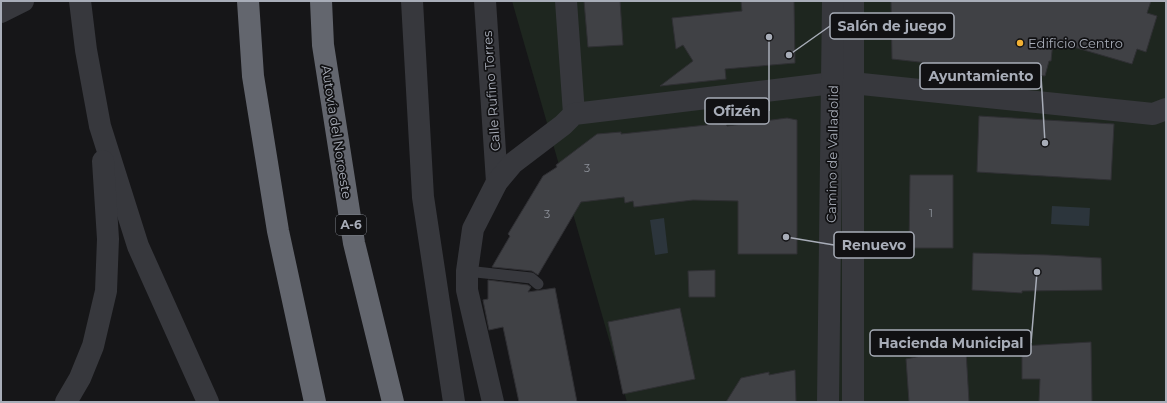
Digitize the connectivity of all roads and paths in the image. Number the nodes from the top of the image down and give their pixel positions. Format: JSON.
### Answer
{"nodes":[{"id":1,"x":23,"y":1,"type":"edge"},
{"id":2,"x":80,"y":1,"type":"edge"},
{"id":3,"x":248,"y":1,"type":"edge"},
{"id":4,"x":320,"y":1,"type":"edge"},
{"id":5,"x":485,"y":1,"type":"edge"},
{"id":6,"x":566,"y":1,"type":"edge"},
{"id":7,"x":833,"y":1,"type":"edge"},
{"id":8,"x":853,"y":1,"type":"edge"},
{"id":9,"x":412,"y":3,"type":"edge"},
{"id":10,"x":1,"y":12,"type":"edge"},
{"id":11,"x":843,"y":83,"type":"junction"},
{"id":12,"x":1159,"y":112,"type":"edge"},
{"id":13,"x":574,"y":114,"type":"junction"},
{"id":14,"x":100,"y":126,"type":"junction"},
{"id":15,"x":497,"y":182,"type":"junction"},
{"id":16,"x":467,"y":271,"type":"junction"},
{"id":17,"x":538,"y":284,"type":"dead end"},
{"id":18,"x":66,"y":402,"type":"edge"},
{"id":19,"x":208,"y":402,"type":"edge"},
{"id":20,"x":315,"y":402,"type":"edge"},
{"id":21,"x":393,"y":402,"type":"edge"},
{"id":22,"x":454,"y":402,"type":"edge"},
{"id":23,"x":493,"y":402,"type":"edge"},
{"id":24,"x":828,"y":402,"type":"edge"},
{"id":25,"x":853,"y":402,"type":"edge"}],
"edges":[{"from":1,"to":10,"type":"street"},
{"from":2,"to":14,"type":"street"},
{"from":3,"to":20,"type":"highway"},
{"from":4,"to":21,"type":"highway","name":"Autovía del Noroeste","number":"A-6"},
{"from":5,"to":15,"type":"street","name":"Calle Rufino Torres"},
{"from":6,"to":13,"type":"street"},
{"from":7,"to":11,"type":"street","name":"Camino de Valladolid"},
{"from":8,"to":11,"type":"street"},
{"from":9,"to":22,"type":"street"},
{"from":11,"to":12,"type":"street"},
{"from":11,"to":13,"type":"street"},
{"from":11,"to":24,"type":"street","name":"Camino de Valladolid"},
{"from":11,"to":25,"type":"street","name":"Camino de Valladolid"},
{"from":13,"to":15,"type":"street","name":"Calle Rufino Torres"},
{"from":14,"to":18,"type":"street"},
{"from":14,"to":19,"type":"street"},
{"from":15,"to":16,"type":"street","name":"Calle Rufino Torres"},
{"from":16,"to":17,"type":"lane"},
{"from":16,"to":23,"type":"street","name":"Calle Rufino Torres"}]}
